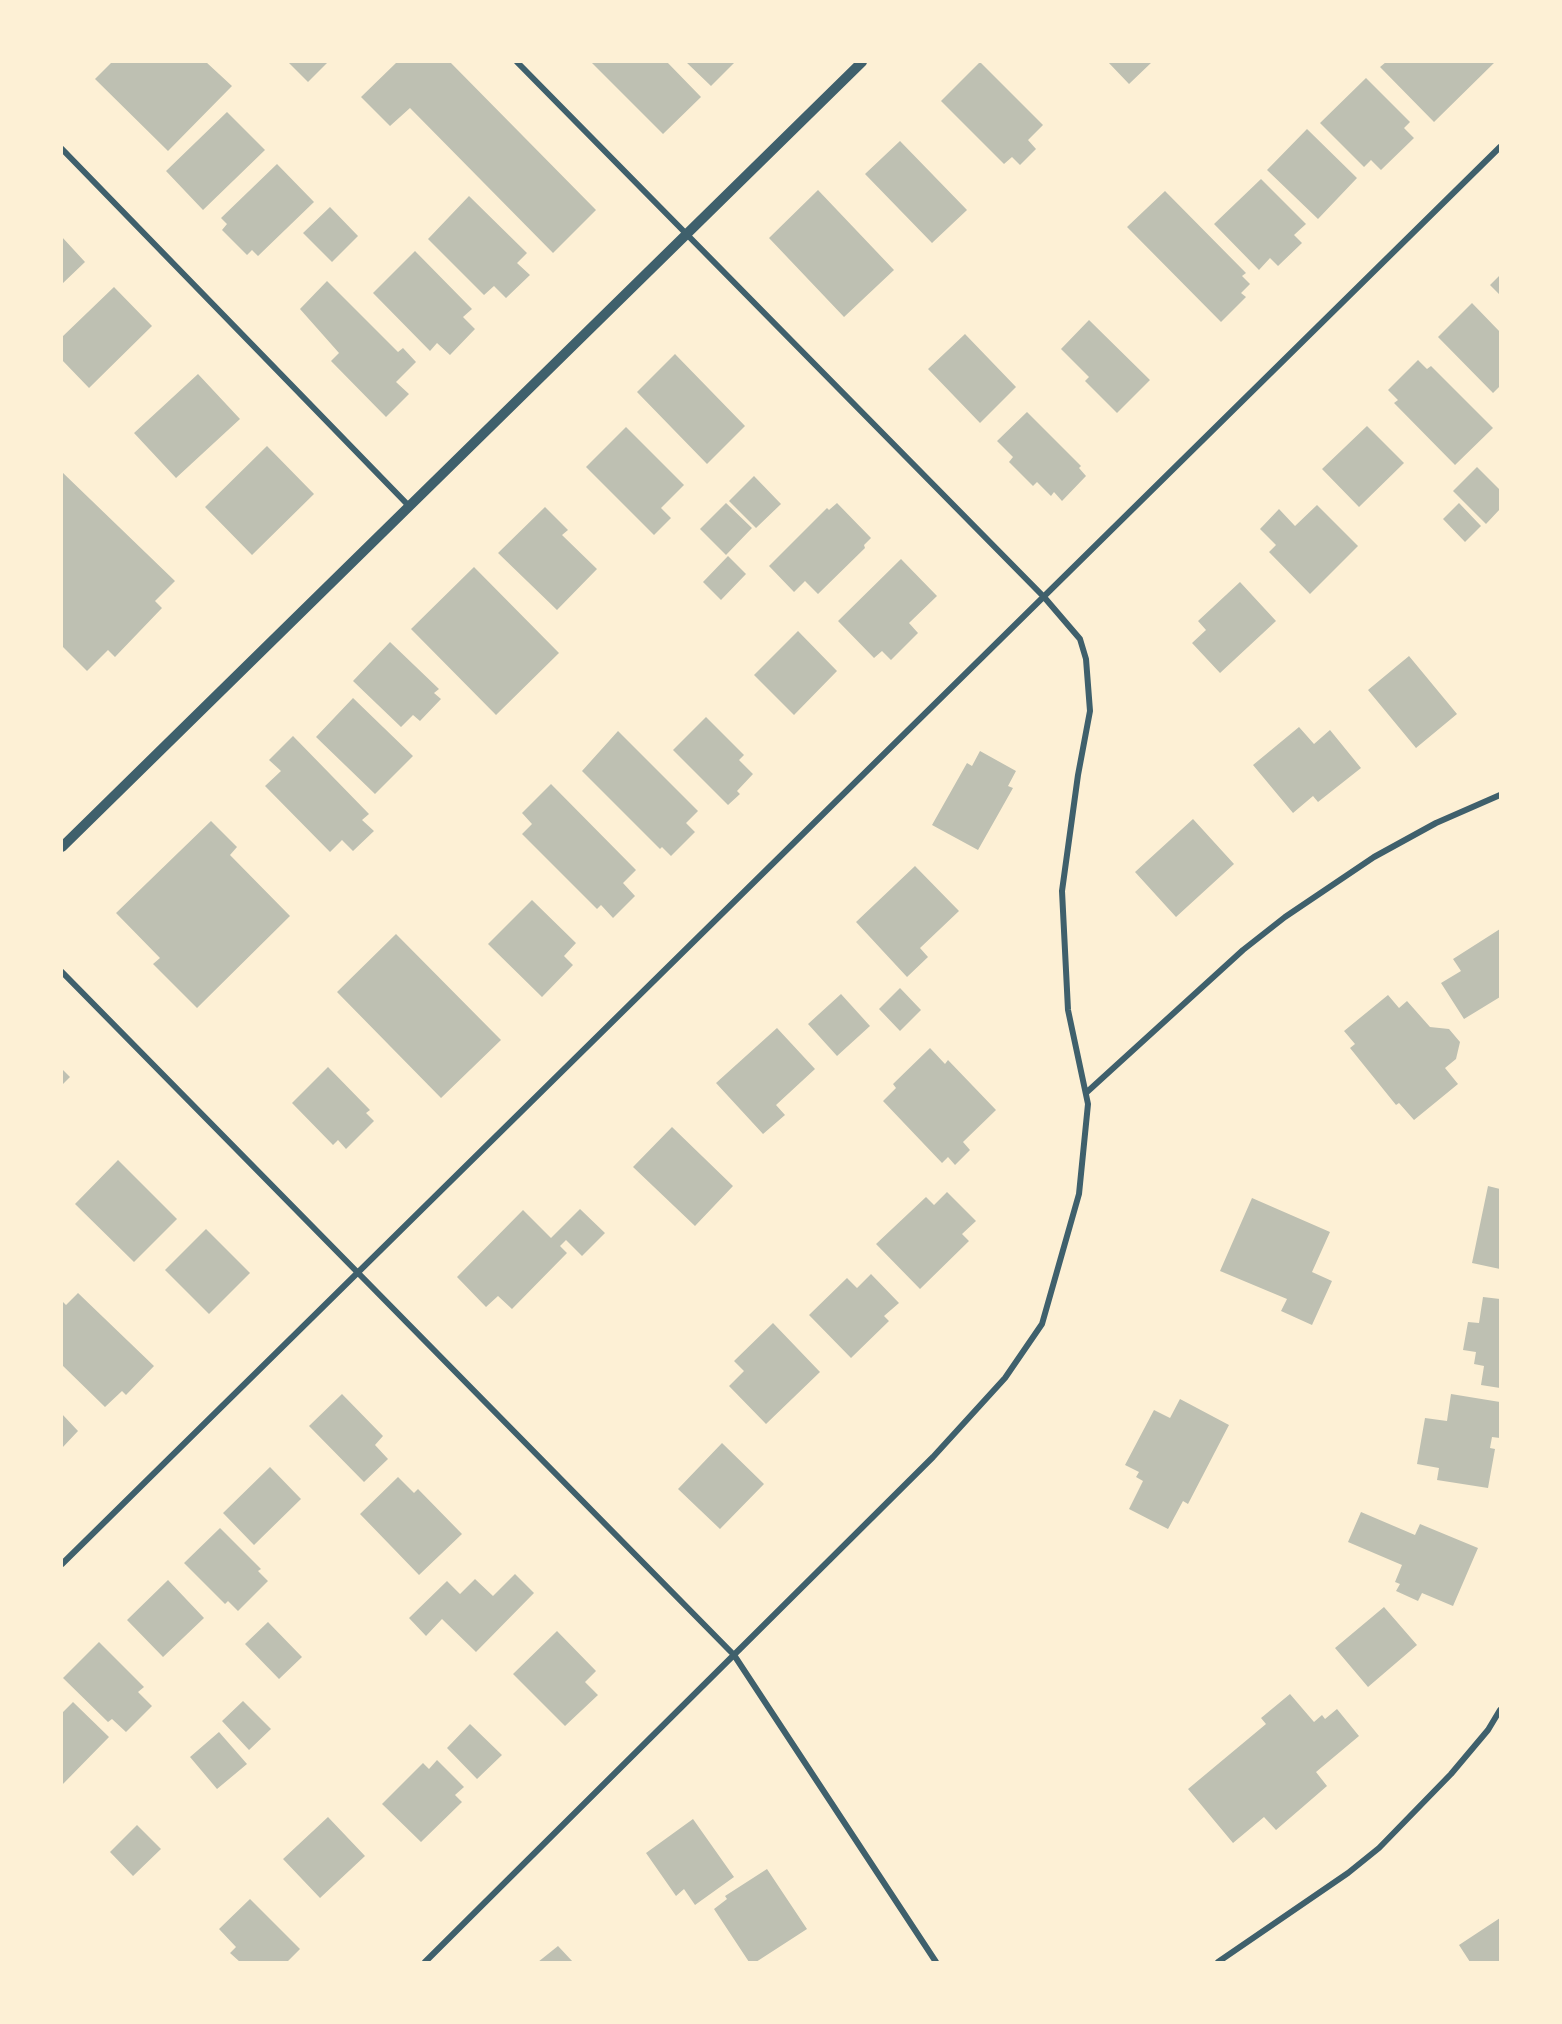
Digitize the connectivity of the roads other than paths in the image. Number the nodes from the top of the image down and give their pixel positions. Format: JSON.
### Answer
{"nodes":[{"id":1,"x":517,"y":62,"type":"edge"},
{"id":2,"x":862,"y":62,"type":"edge"},
{"id":3,"x":1500,"y":147,"type":"edge"},
{"id":4,"x":62,"y":149,"type":"edge"},
{"id":5,"x":687,"y":233,"type":"junction"},
{"id":6,"x":409,"y":506,"type":"junction"},
{"id":7,"x":1044,"y":597,"type":"junction"},
{"id":8,"x":1500,"y":795,"type":"edge"},
{"id":9,"x":62,"y":847,"type":"edge"},
{"id":10,"x":62,"y":972,"type":"edge"},
{"id":11,"x":1087,"y":1092,"type":"junction"},
{"id":12,"x":357,"y":1274,"type":"junction"},
{"id":13,"x":62,"y":1564,"type":"edge"},
{"id":14,"x":734,"y":1655,"type":"junction"},
{"id":15,"x":1500,"y":1710,"type":"edge"},
{"id":16,"x":425,"y":1962,"type":"edge"},
{"id":17,"x":936,"y":1962,"type":"edge"},
{"id":18,"x":1218,"y":1962,"type":"edge"}],
"edges":[{"from":1,"to":5,"type":"street"},
{"from":2,"to":5,"type":"street"},
{"from":3,"to":7,"type":"street"},
{"from":4,"to":6,"type":"street"},
{"from":5,"to":6,"type":"street"},
{"from":5,"to":7,"type":"street"},
{"from":6,"to":9,"type":"street"},
{"from":7,"to":11,"type":"street"},
{"from":7,"to":12,"type":"street"},
{"from":8,"to":11,"type":"street"},
{"from":10,"to":12,"type":"street"},
{"from":11,"to":14,"type":"street"},
{"from":12,"to":13,"type":"street"},
{"from":12,"to":14,"type":"street"},
{"from":14,"to":16,"type":"street"},
{"from":14,"to":17,"type":"street"},
{"from":15,"to":18,"type":"street"}]}
